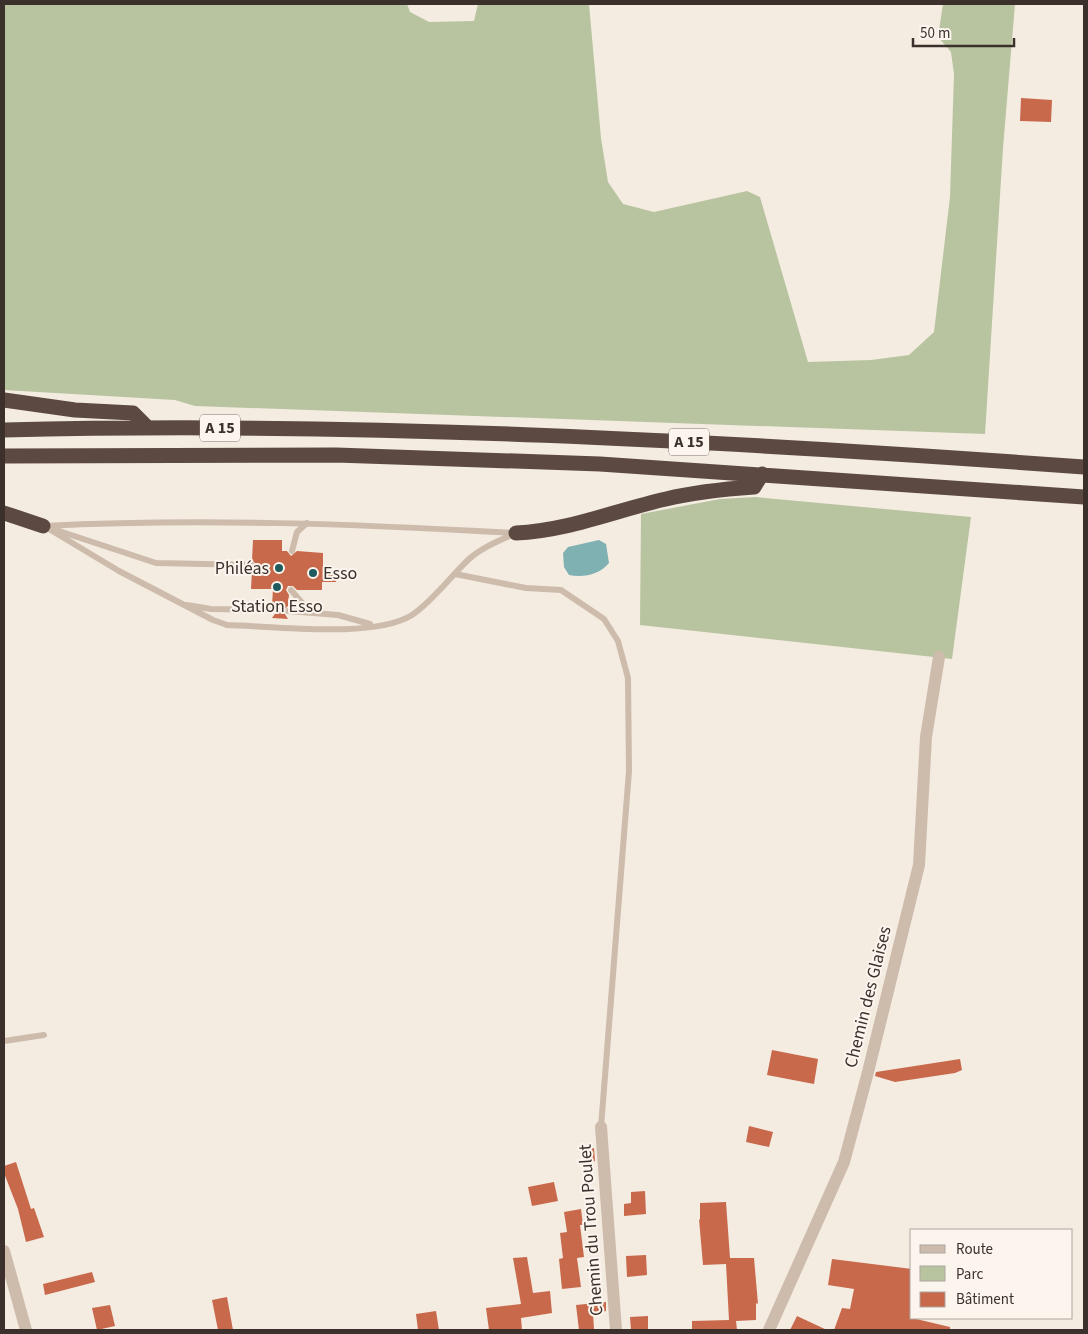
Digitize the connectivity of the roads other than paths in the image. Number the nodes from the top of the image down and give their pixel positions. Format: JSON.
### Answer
{"nodes":[{"id":1,"x":4,"y":400,"type":"edge"},
{"id":2,"x":147,"y":427,"type":"junction"},
{"id":3,"x":4,"y":430,"type":"edge"},
{"id":4,"x":4,"y":456,"type":"edge"},
{"id":5,"x":1084,"y":468,"type":"edge"},
{"id":6,"x":762,"y":474,"type":"junction"},
{"id":7,"x":1084,"y":497,"type":"edge"},
{"id":8,"x":4,"y":513,"type":"edge"},
{"id":9,"x":307,"y":523,"type":"junction"},
{"id":10,"x":42,"y":526,"type":"junction"},
{"id":11,"x":516,"y":533,"type":"junction"},
{"id":12,"x":292,"y":551,"type":"dead end"},
{"id":13,"x":252,"y":565,"type":"dead end"},
{"id":14,"x":455,"y":574,"type":"junction"},
{"id":15,"x":291,"y":590,"type":"dead end"},
{"id":16,"x":181,"y":604,"type":"junction"},
{"id":17,"x":272,"y":610,"type":"dead end"},
{"id":18,"x":288,"y":611,"type":"dead end"},
{"id":19,"x":309,"y":611,"type":"junction"},
{"id":20,"x":375,"y":626,"type":"junction"},
{"id":21,"x":939,"y":657,"type":"dead end"},
{"id":22,"x":44,"y":1035,"type":"dead end"},
{"id":23,"x":4,"y":1041,"type":"edge"},
{"id":24,"x":601,"y":1127,"type":"joint"},
{"id":25,"x":4,"y":1251,"type":"edge"},
{"id":26,"x":26,"y":1330,"type":"edge"},
{"id":27,"x":616,"y":1330,"type":"edge"},
{"id":28,"x":769,"y":1330,"type":"edge"}],
"edges":[{"from":1,"to":2,"type":"highway"},
{"from":2,"to":3,"type":"highway","number":"A 15"},
{"from":2,"to":5,"type":"highway","number":"A 15"},
{"from":4,"to":6,"type":"highway","number":"A 15"},
{"from":6,"to":7,"type":"highway","number":"A 15"},
{"from":6,"to":11,"type":"highway"},
{"from":8,"to":10,"type":"highway"},
{"from":9,"to":10,"type":"lane"},
{"from":9,"to":11,"type":"lane"},
{"from":9,"to":12,"type":"lane"},
{"from":10,"to":13,"type":"lane"},
{"from":10,"to":16,"type":"lane"},
{"from":11,"to":14,"type":"lane"},
{"from":14,"to":20,"type":"lane"},
{"from":14,"to":24,"type":"lane"},
{"from":15,"to":19,"type":"lane"},
{"from":16,"to":17,"type":"lane"},
{"from":16,"to":20,"type":"lane"},
{"from":18,"to":19,"type":"lane"},
{"from":19,"to":20,"type":"lane"},
{"from":21,"to":28,"type":"street","name":"Chemin des Glaises"},
{"from":22,"to":23,"type":"lane"},
{"from":24,"to":27,"type":"street","name":"Chemin du Trou Poulet"},
{"from":25,"to":26,"type":"street"}]}
